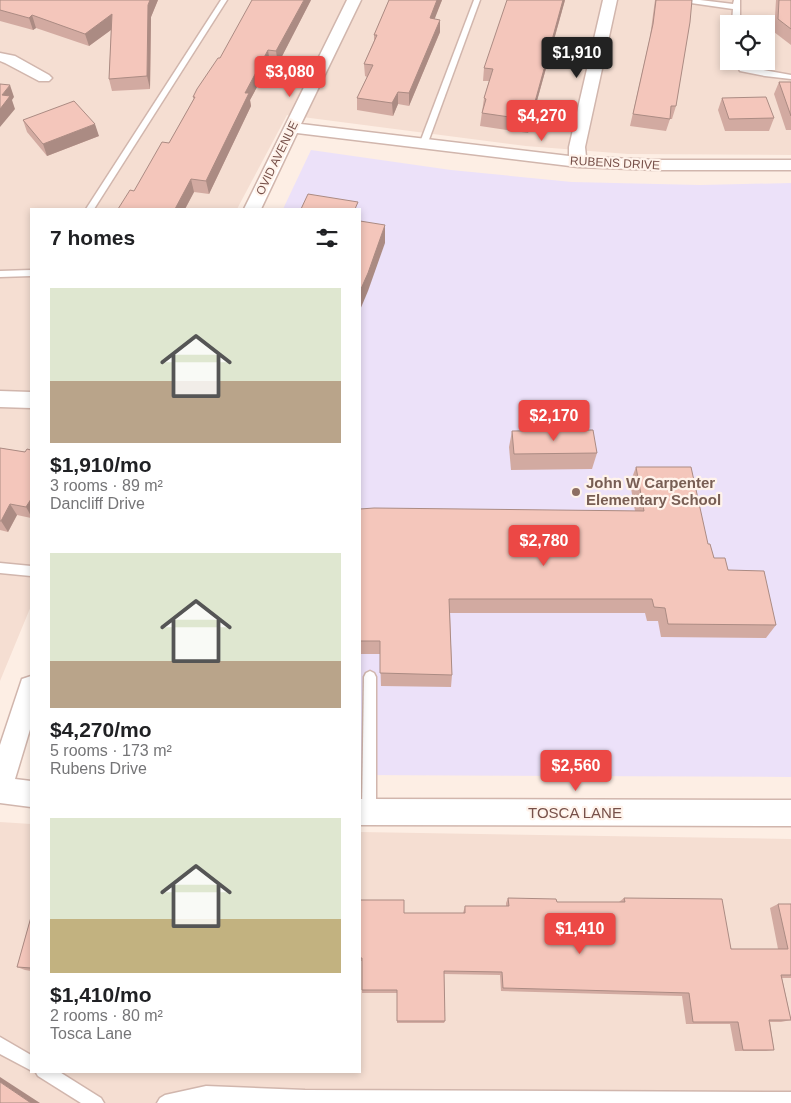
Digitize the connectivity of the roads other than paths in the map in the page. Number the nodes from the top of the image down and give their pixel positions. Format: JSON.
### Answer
{"nodes":[{"id":1,"x":224,"y":0,"type":"edge"},
{"id":2,"x":354,"y":0,"type":"edge"},
{"id":3,"x":477,"y":0,"type":"edge"},
{"id":4,"x":610,"y":0,"type":"edge"},
{"id":5,"x":684,"y":0,"type":"edge"},
{"id":6,"x":737,"y":3,"type":"edge"},
{"id":7,"x":0,"y":57,"type":"edge"},
{"id":8,"x":747,"y":70,"type":"edge"},
{"id":9,"x":791,"y":77,"type":"edge"},
{"id":10,"x":44,"y":78,"type":"dead end"},
{"id":11,"x":292,"y":128,"type":"junction"},
{"id":12,"x":423,"y":145,"type":"junction"},
{"id":13,"x":578,"y":162,"type":"junction"},
{"id":14,"x":791,"y":165,"type":"edge"},
{"id":15,"x":91,"y":208,"type":"edge"},
{"id":16,"x":252,"y":208,"type":"edge"},
{"id":17,"x":0,"y":274,"type":"edge"},
{"id":18,"x":30,"y":274,"type":"edge"},
{"id":19,"x":0,"y":399,"type":"edge"},
{"id":20,"x":30,"y":400,"type":"edge"},
{"id":21,"x":0,"y":568,"type":"edge"},
{"id":22,"x":30,"y":571,"type":"edge"},
{"id":23,"x":370,"y":677,"type":"dead end"},
{"id":24,"x":30,"y":690,"type":"edge"},
{"id":25,"x":0,"y":788,"type":"edge"},
{"id":26,"x":30,"y":794,"type":"edge"},
{"id":27,"x":365,"y":812,"type":"edge"},
{"id":28,"x":791,"y":813,"type":"edge"},
{"id":29,"x":0,"y":1045,"type":"edge"},
{"id":30,"x":30,"y":1063,"type":"edge"},
{"id":31,"x":46,"y":1073,"type":"edge"},
{"id":32,"x":791,"y":1100,"type":"edge"},
{"id":33,"x":96,"y":1103,"type":"edge"},
{"id":34,"x":166,"y":1103,"type":"edge"}],
"edges":[{"from":1,"to":15,"type":"lane"},
{"from":2,"to":11,"type":"street","name":"OVID AVENUE"},
{"from":3,"to":12,"type":"lane"},
{"from":4,"to":13,"type":"street"},
{"from":5,"to":6,"type":"lane"},
{"from":7,"to":10,"type":"street"},
{"from":8,"to":9,"type":"lane"},
{"from":11,"to":12,"type":"street","name":"RUBENS DRIVE"},
{"from":11,"to":16,"type":"street","name":"OVID AVENUE"},
{"from":12,"to":13,"type":"street","name":"RUBENS DRIVE"},
{"from":13,"to":14,"type":"street","name":"RUBENS DRIVE"},
{"from":17,"to":18,"type":"lane"},
{"from":19,"to":20,"type":"street"},
{"from":21,"to":22,"type":"lane"},
{"from":23,"to":27,"type":"lane"},
{"from":24,"to":25,"type":"street"},
{"from":25,"to":26,"type":"street"},
{"from":27,"to":28,"type":"street","name":"TOSCA LANE"},
{"from":29,"to":30,"type":"lane"},
{"from":31,"to":33,"type":"lane"},
{"from":32,"to":34,"type":"lane"}]}
